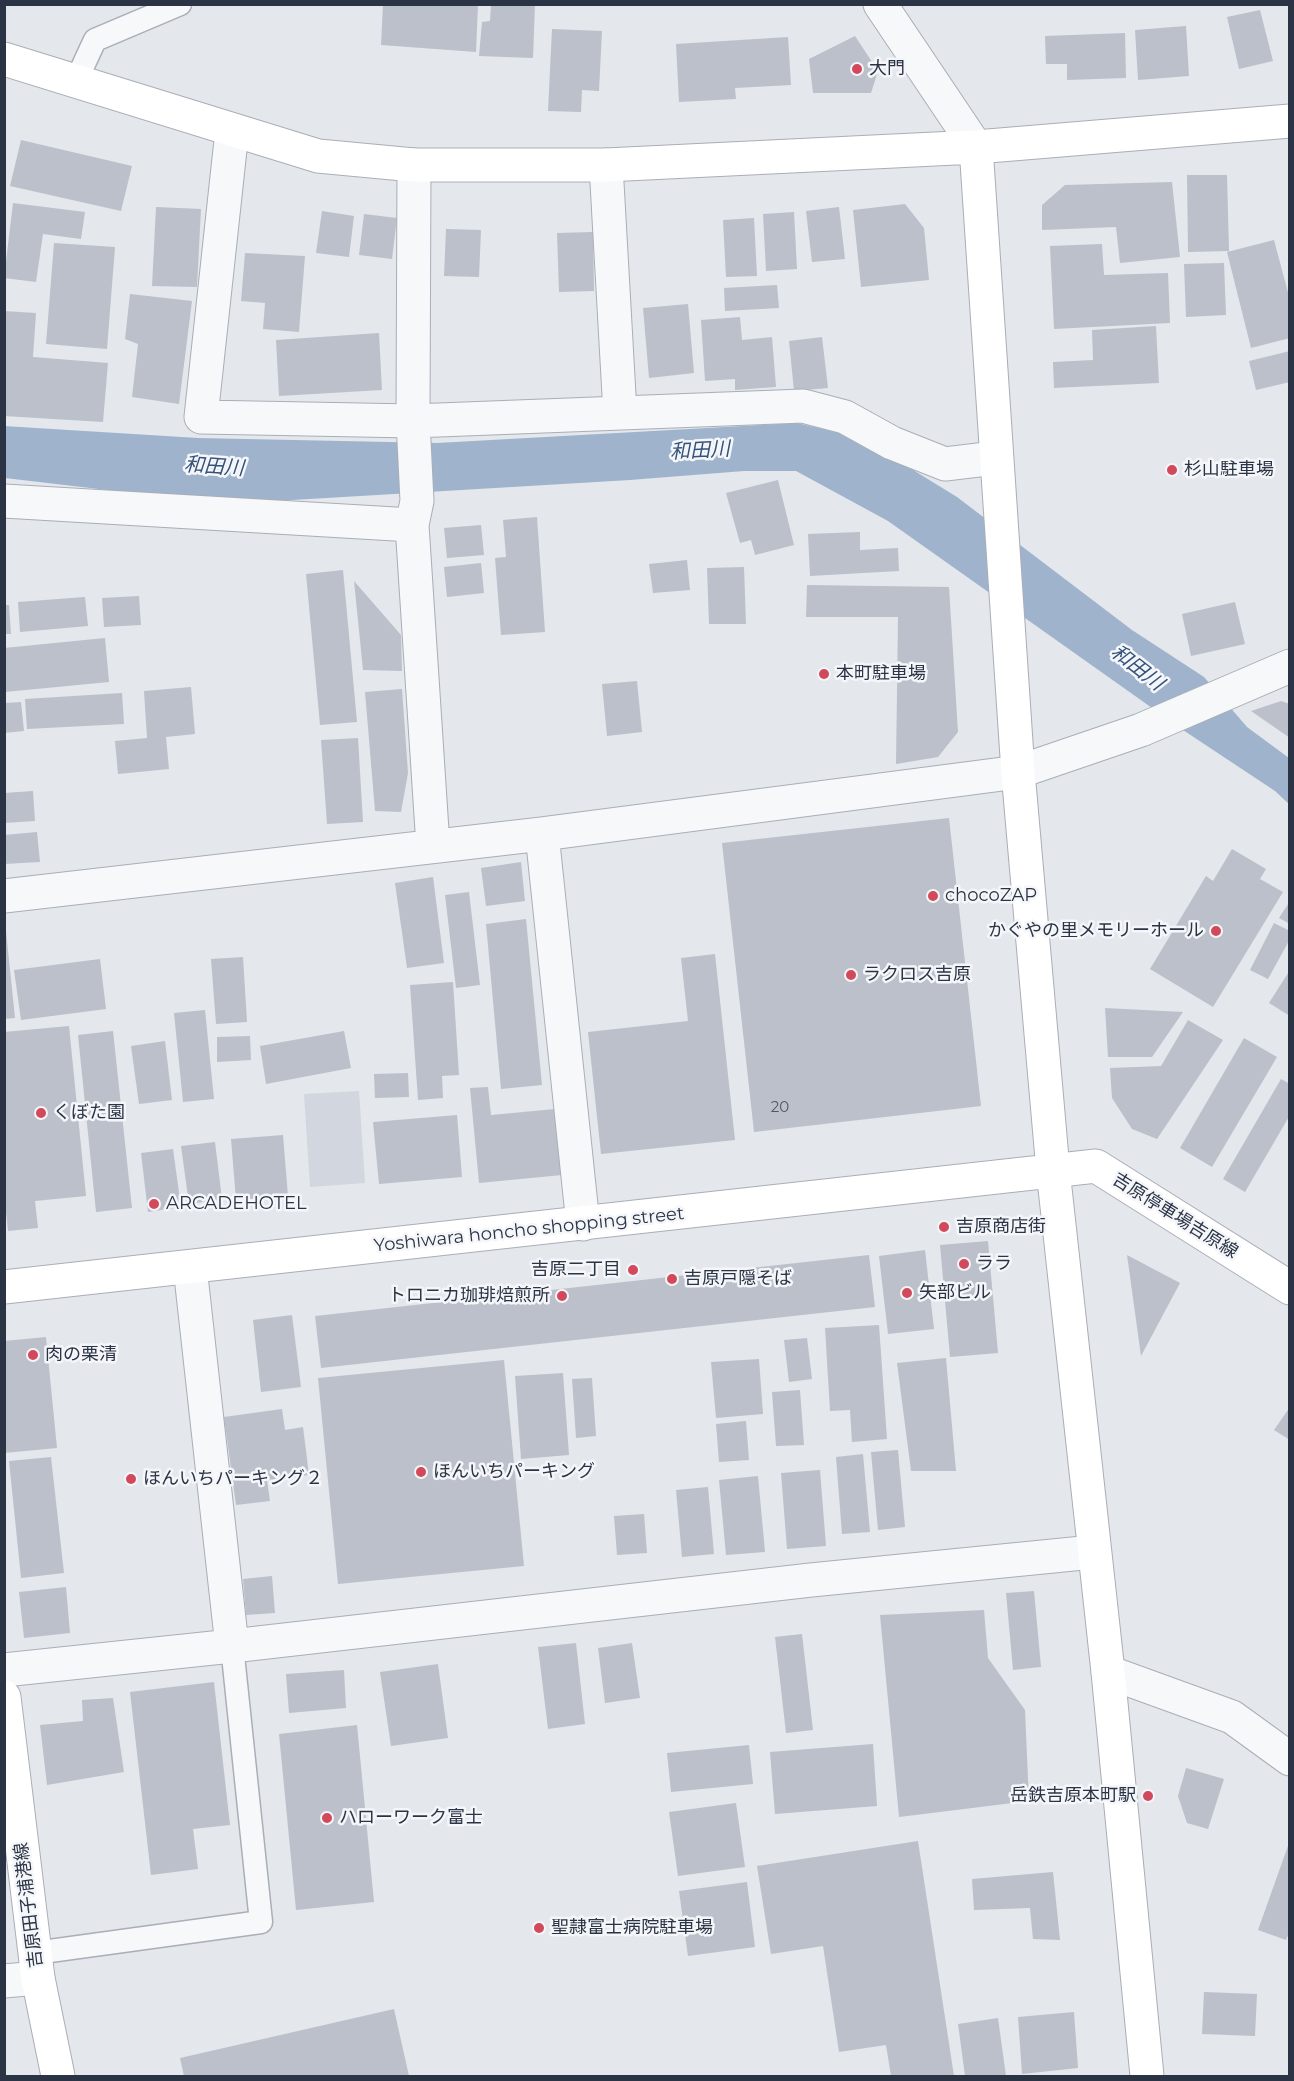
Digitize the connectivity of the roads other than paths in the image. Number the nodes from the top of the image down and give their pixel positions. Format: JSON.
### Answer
{"nodes":[{"id":1,"x":180,"y":4,"type":"edge"},
{"id":2,"x":880,"y":4,"type":"edge"},
{"id":3,"x":4,"y":59,"type":"edge"},
{"id":4,"x":76,"y":81,"type":"junction"},
{"id":5,"x":1290,"y":121,"type":"edge"},
{"id":6,"x":232,"y":130,"type":"junction"},
{"id":7,"x":976,"y":147,"type":"junction"},
{"id":8,"x":414,"y":165,"type":"junction"},
{"id":9,"x":606,"y":165,"type":"junction"},
{"id":10,"x":620,"y":413,"type":"junction"},
{"id":11,"x":413,"y":427,"type":"junction"},
{"id":12,"x":995,"y":458,"type":"junction"},
{"id":13,"x":4,"y":501,"type":"edge"},
{"id":14,"x":414,"y":513,"type":"junction"},
{"id":15,"x":1290,"y":666,"type":"edge"},
{"id":16,"x":1017,"y":772,"type":"junction"},
{"id":17,"x":542,"y":834,"type":"junction"},
{"id":18,"x":433,"y":846,"type":"junction"},
{"id":19,"x":4,"y":896,"type":"edge"},
{"id":20,"x":1053,"y":1170,"type":"junction"},
{"id":21,"x":583,"y":1224,"type":"junction"},
{"id":22,"x":190,"y":1267,"type":"junction"},
{"id":23,"x":4,"y":1287,"type":"edge"},
{"id":24,"x":1290,"y":1288,"type":"edge"},
{"id":25,"x":1093,"y":1552,"type":"junction"},
{"id":26,"x":232,"y":1646,"type":"junction"},
{"id":27,"x":4,"y":1670,"type":"edge"},
{"id":28,"x":1108,"y":1672,"type":"junction"},
{"id":29,"x":4,"y":1697,"type":"edge"},
{"id":30,"x":1290,"y":1759,"type":"edge"},
{"id":31,"x":37,"y":1965,"type":"junction"},
{"id":32,"x":4,"y":1981,"type":"edge"},
{"id":33,"x":58,"y":2076,"type":"edge"},
{"id":34,"x":1147,"y":2076,"type":"edge"}],
"edges":[{"from":1,"to":4,"type":"lane"},
{"from":2,"to":7,"type":"street"},
{"from":3,"to":4,"type":"street"},
{"from":4,"to":6,"type":"street"},
{"from":5,"to":7,"type":"street"},
{"from":6,"to":8,"type":"street"},
{"from":6,"to":11,"type":"street"},
{"from":7,"to":9,"type":"street"},
{"from":7,"to":12,"type":"street"},
{"from":8,"to":9,"type":"street"},
{"from":8,"to":11,"type":"street"},
{"from":9,"to":10,"type":"street"},
{"from":10,"to":11,"type":"street"},
{"from":10,"to":12,"type":"street"},
{"from":11,"to":14,"type":"street"},
{"from":12,"to":16,"type":"street"},
{"from":13,"to":14,"type":"street"},
{"from":14,"to":18,"type":"street"},
{"from":15,"to":16,"type":"street"},
{"from":16,"to":17,"type":"street"},
{"from":16,"to":20,"type":"street"},
{"from":17,"to":18,"type":"street"},
{"from":17,"to":21,"type":"street"},
{"from":18,"to":19,"type":"street"},
{"from":20,"to":21,"type":"street","name":"Yoshiwara honcho shopping street"},
{"from":20,"to":24,"type":"street","name":"吉原停車場吉原線"},
{"from":20,"to":25,"type":"street"},
{"from":21,"to":22,"type":"street","name":"Yoshiwara honcho shopping street"},
{"from":22,"to":23,"type":"street","name":"Yoshiwara honcho shopping street"},
{"from":22,"to":26,"type":"street"},
{"from":25,"to":26,"type":"street"},
{"from":25,"to":28,"type":"street"},
{"from":26,"to":27,"type":"street"},
{"from":26,"to":31,"type":"lane"},
{"from":28,"to":30,"type":"street"},
{"from":28,"to":34,"type":"street"},
{"from":29,"to":31,"type":"street","name":"吉原田子浦港線"},
{"from":31,"to":32,"type":"street"},
{"from":31,"to":33,"type":"street","name":"吉原田子浦港線"}]}
